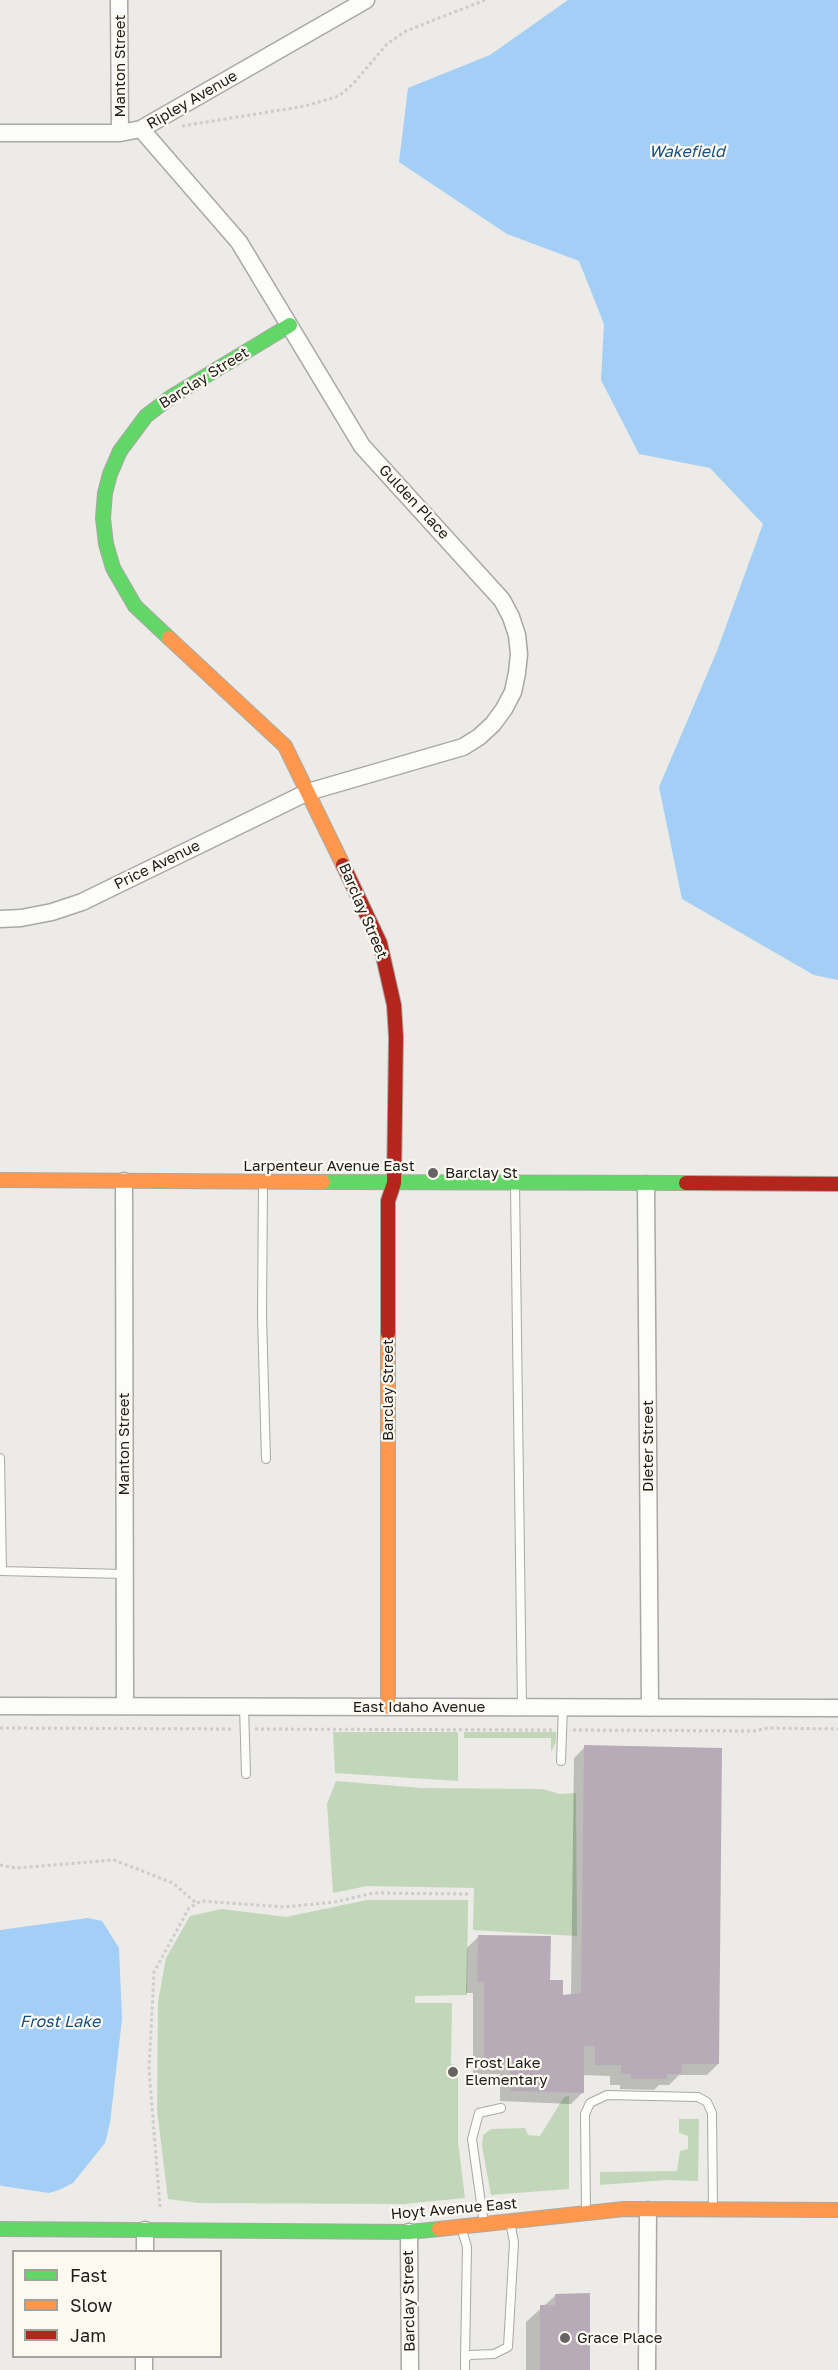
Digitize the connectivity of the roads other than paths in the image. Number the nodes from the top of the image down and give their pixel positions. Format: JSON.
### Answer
{"nodes":[{"id":1,"x":119,"y":0,"type":"edge"},
{"id":2,"x":366,"y":0,"type":"edge"},
{"id":3,"x":141,"y":129,"type":"junction"},
{"id":4,"x":120,"y":132,"type":"junction"},
{"id":5,"x":0,"y":133,"type":"edge"},
{"id":6,"x":290,"y":325,"type":"junction"},
{"id":7,"x":308,"y":792,"type":"junction"},
{"id":8,"x":0,"y":919,"type":"edge"},
{"id":9,"x":0,"y":1180,"type":"edge"},
{"id":10,"x":124,"y":1181,"type":"junction"},
{"id":11,"x":263,"y":1183,"type":"junction"},
{"id":12,"x":394,"y":1183,"type":"junction"},
{"id":13,"x":515,"y":1184,"type":"junction"},
{"id":14,"x":646,"y":1184,"type":"junction"},
{"id":15,"x":838,"y":1184,"type":"edge"},
{"id":16,"x":0,"y":1458,"type":"edge"},
{"id":17,"x":266,"y":1459,"type":"dead end"},
{"id":18,"x":1,"y":1571,"type":"edge"},
{"id":19,"x":124,"y":1574,"type":"junction"},
{"id":20,"x":0,"y":1706,"type":"edge"},
{"id":21,"x":125,"y":1706,"type":"junction"},
{"id":22,"x":244,"y":1707,"type":"junction"},
{"id":23,"x":387,"y":1707,"type":"junction"},
{"id":24,"x":522,"y":1707,"type":"junction"},
{"id":25,"x":563,"y":1707,"type":"junction"},
{"id":26,"x":650,"y":1708,"type":"junction"},
{"id":27,"x":838,"y":1708,"type":"edge"},
{"id":28,"x":561,"y":1761,"type":"dead end"},
{"id":29,"x":246,"y":1774,"type":"dead end"},
{"id":30,"x":501,"y":2108,"type":"dead end"},
{"id":31,"x":648,"y":2210,"type":"junction"},
{"id":32,"x":713,"y":2210,"type":"junction"},
{"id":33,"x":838,"y":2210,"type":"edge"},
{"id":34,"x":586,"y":2213,"type":"junction"},
{"id":35,"x":510,"y":2221,"type":"junction"},
{"id":36,"x":484,"y":2224,"type":"junction"},
{"id":37,"x":461,"y":2227,"type":"junction"},
{"id":38,"x":0,"y":2229,"type":"edge"},
{"id":39,"x":145,"y":2230,"type":"junction"},
{"id":40,"x":409,"y":2232,"type":"junction"},
{"id":41,"x":145,"y":2250,"type":"edge"},
{"id":42,"x":465,"y":2359,"type":"junction"},
{"id":43,"x":410,"y":2370,"type":"edge"},
{"id":44,"x":465,"y":2370,"type":"edge"},
{"id":45,"x":647,"y":2370,"type":"edge"}],
"edges":[{"from":1,"to":4,"type":"street","name":"Manton Street"},
{"from":2,"to":3,"type":"street","name":"Ripley Avenue"},
{"from":3,"to":4,"type":"street","name":"Ripley Avenue"},
{"from":3,"to":6,"type":"street","name":"Gulden Place"},
{"from":4,"to":5,"type":"street","name":"Ripley Avenue"},
{"from":6,"to":7,"type":"street","name":"Barclay Street"},
{"from":6,"to":7,"type":"street","name":"Gulden Place"},
{"from":7,"to":8,"type":"street","name":"Price Avenue"},
{"from":7,"to":12,"type":"street","name":"Barclay Street"},
{"from":9,"to":10,"type":"street","name":"Larpenteur Avenue East"},
{"from":10,"to":11,"type":"street","name":"Larpenteur Avenue East"},
{"from":10,"to":19,"type":"street","name":"Manton Street"},
{"from":11,"to":12,"type":"street","name":"Larpenteur Avenue East"},
{"from":11,"to":17,"type":"lane"},
{"from":12,"to":13,"type":"street","name":"Larpenteur Avenue East"},
{"from":12,"to":23,"type":"street","name":"Barclay Street"},
{"from":13,"to":14,"type":"street","name":"Larpenteur Avenue East"},
{"from":13,"to":24,"type":"lane"},
{"from":14,"to":15,"type":"street","name":"Larpenteur Avenue East"},
{"from":14,"to":26,"type":"street","name":"Dieter Street"},
{"from":16,"to":18,"type":"lane"},
{"from":18,"to":19,"type":"lane"},
{"from":19,"to":21,"type":"street","name":"Manton Street"},
{"from":20,"to":21,"type":"street","name":"East Idaho Avenue"},
{"from":21,"to":22,"type":"street","name":"East Idaho Avenue"},
{"from":22,"to":23,"type":"street","name":"East Idaho Avenue"},
{"from":22,"to":29,"type":"lane"},
{"from":23,"to":24,"type":"street","name":"East Idaho Avenue"},
{"from":24,"to":25,"type":"street","name":"East Idaho Avenue"},
{"from":25,"to":26,"type":"street","name":"East Idaho Avenue"},
{"from":25,"to":28,"type":"lane"},
{"from":26,"to":27,"type":"street","name":"East Idaho Avenue"},
{"from":30,"to":36,"type":"lane"},
{"from":31,"to":32,"type":"street","name":"Hoyt Avenue East"},
{"from":31,"to":34,"type":"street","name":"Hoyt Avenue East"},
{"from":31,"to":45,"type":"street"},
{"from":32,"to":33,"type":"street","name":"Hoyt Avenue East"},
{"from":32,"to":34,"type":"lane"},
{"from":34,"to":35,"type":"street","name":"Hoyt Avenue East"},
{"from":35,"to":36,"type":"street","name":"Hoyt Avenue East"},
{"from":35,"to":42,"type":"lane"},
{"from":36,"to":37,"type":"street","name":"Hoyt Avenue East"},
{"from":37,"to":40,"type":"street","name":"Hoyt Avenue East"},
{"from":37,"to":42,"type":"lane"},
{"from":38,"to":39,"type":"street","name":"Hoyt Avenue East"},
{"from":39,"to":40,"type":"street","name":"Hoyt Avenue East"},
{"from":39,"to":41,"type":"street"},
{"from":40,"to":43,"type":"street","name":"Barclay Street"},
{"from":42,"to":44,"type":"lane"}]}
